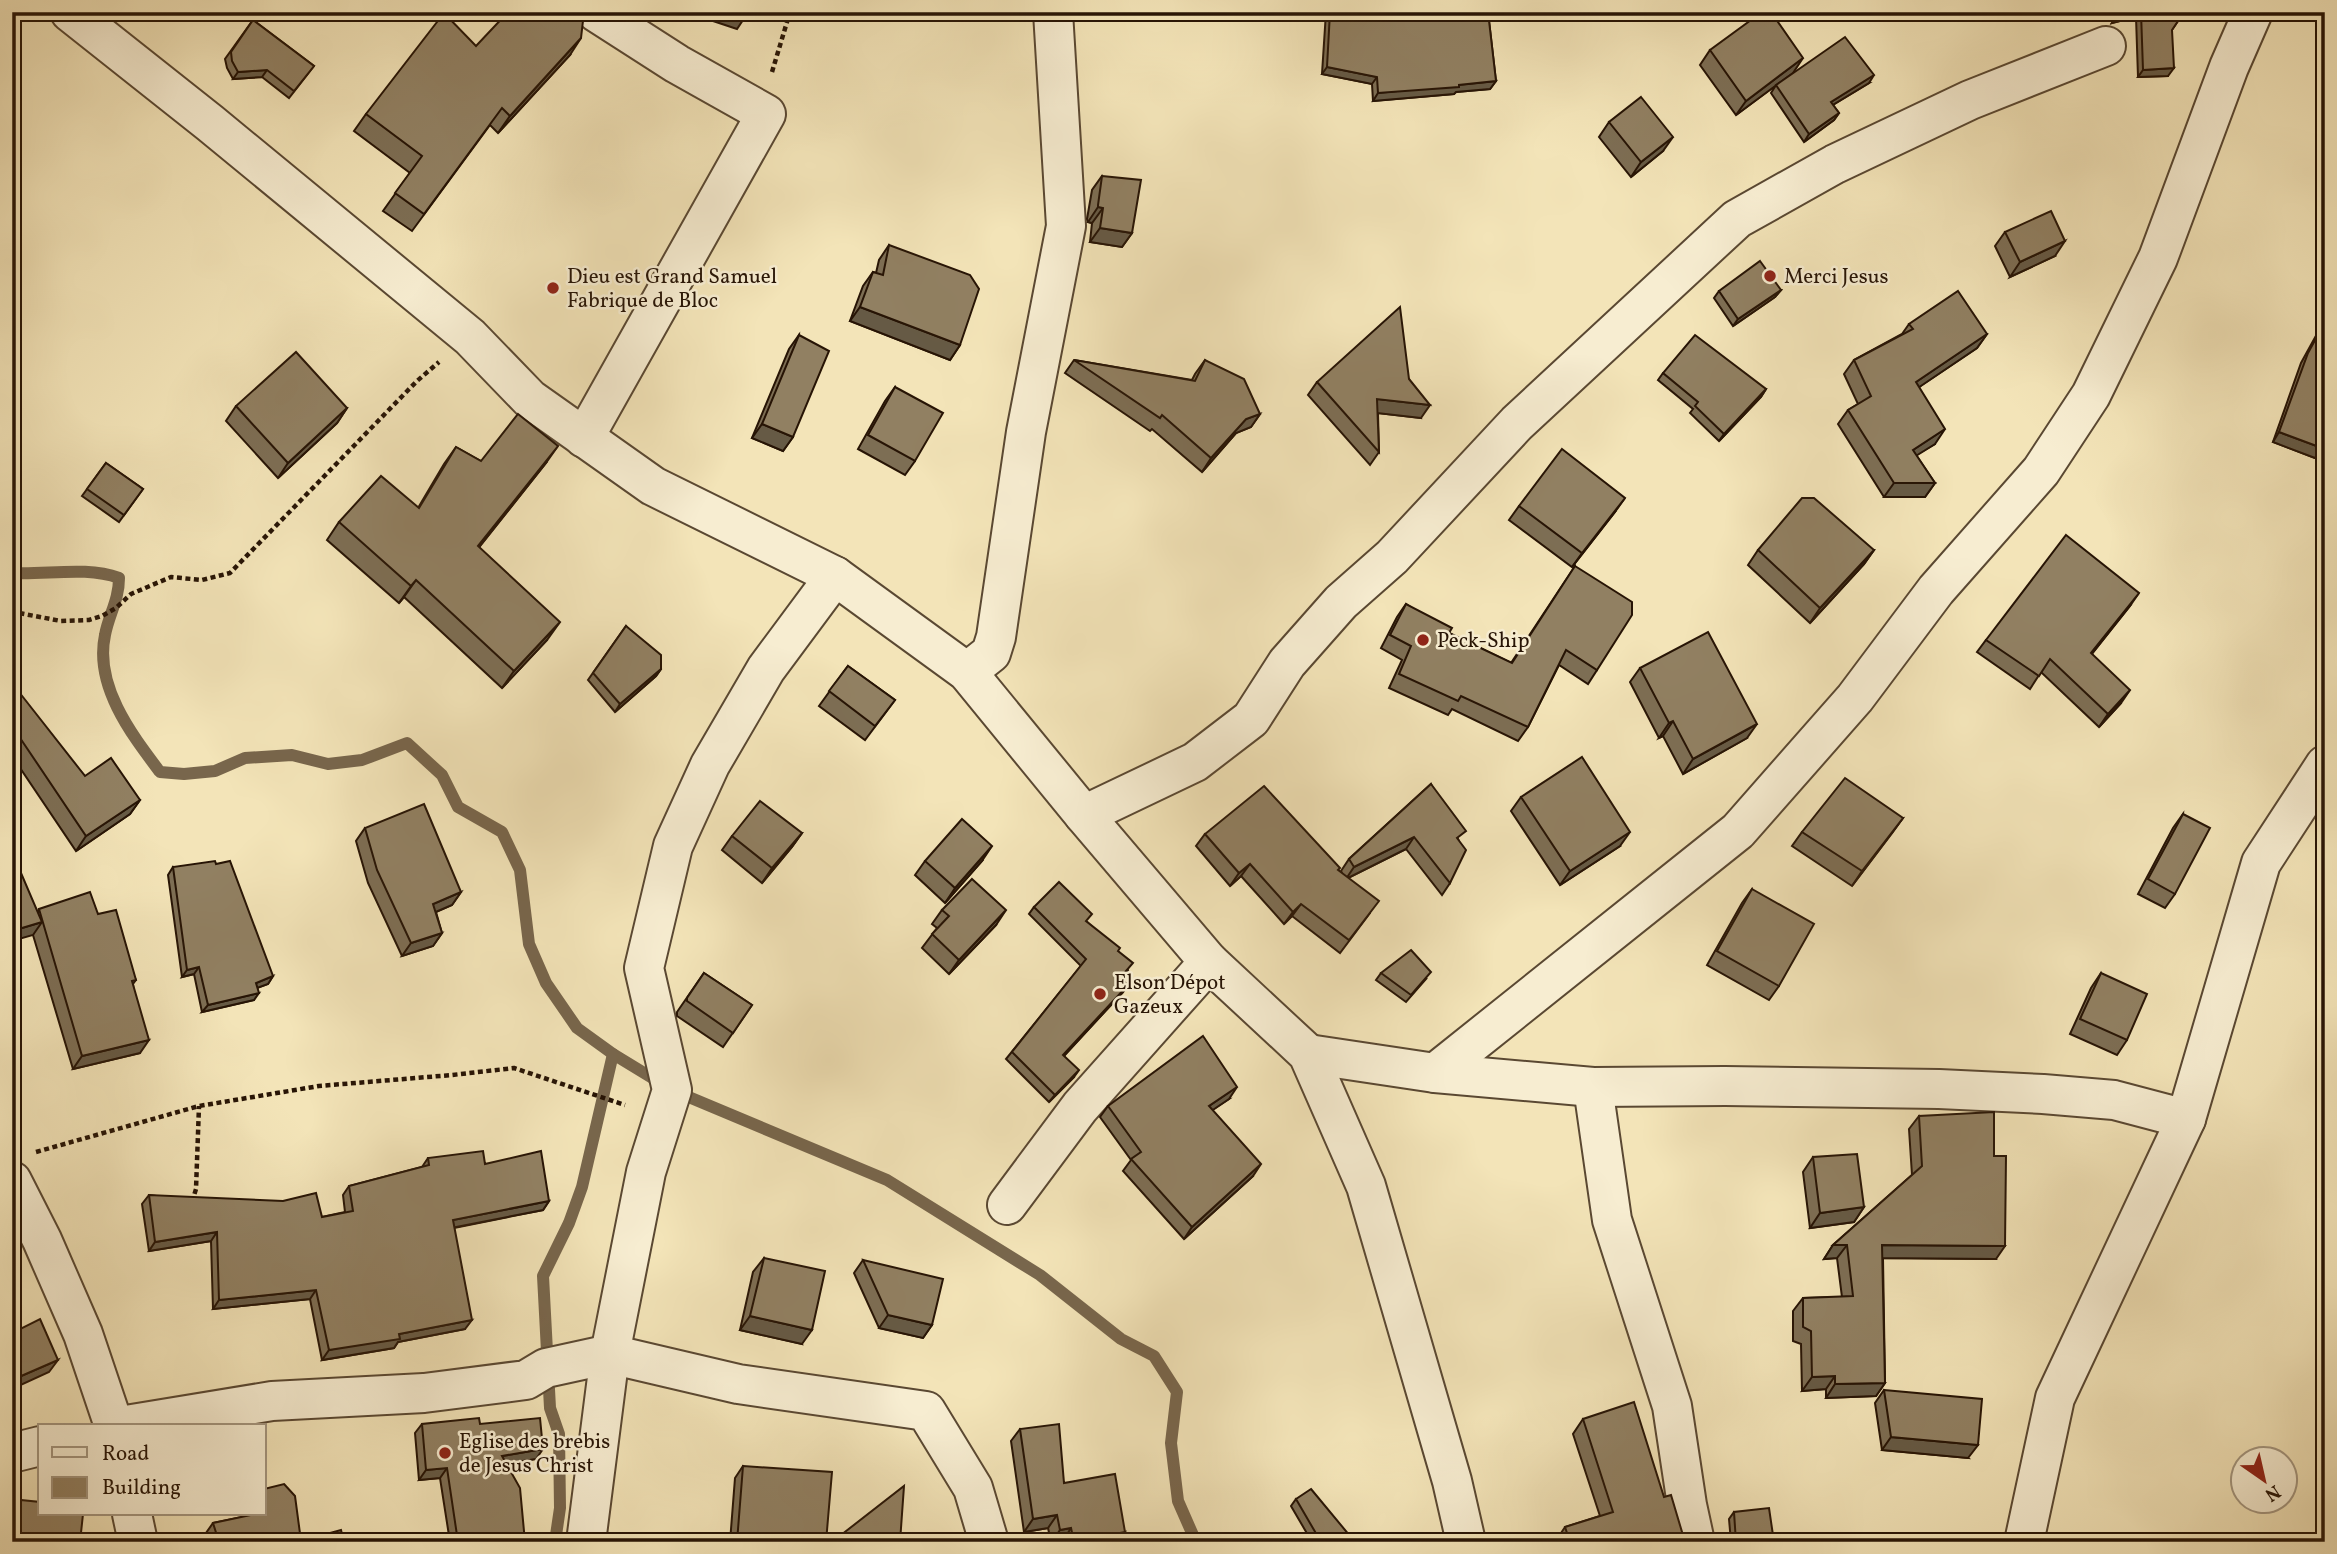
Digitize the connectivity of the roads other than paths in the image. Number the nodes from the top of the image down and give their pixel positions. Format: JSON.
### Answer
{"nodes":[{"id":1,"x":70,"y":12,"type":"edge"},
{"id":2,"x":596,"y":12,"type":"edge"},
{"id":3,"x":1054,"y":12,"type":"edge"},
{"id":4,"x":2253,"y":12,"type":"edge"},
{"id":5,"x":2106,"y":46,"type":"dead end"},
{"id":6,"x":583,"y":438,"type":"junction"},
{"id":7,"x":835,"y":576,"type":"junction"},
{"id":8,"x":967,"y":671,"type":"junction"},
{"id":9,"x":2325,"y":765,"type":"edge"},
{"id":10,"x":1084,"y":815,"type":"junction"},
{"id":11,"x":1209,"y":962,"type":"junction"},
{"id":12,"x":1308,"y":1054,"type":"junction"},
{"id":13,"x":1435,"y":1073,"type":"junction"},
{"id":14,"x":1593,"y":1087,"type":"junction"},
{"id":15,"x":2186,"y":1119,"type":"junction"},
{"id":16,"x":19,"y":1168,"type":"edge"},
{"id":17,"x":1007,"y":1205,"type":"dead end"},
{"id":18,"x":610,"y":1354,"type":"junction"},
{"id":19,"x":113,"y":1424,"type":"edge"},
{"id":20,"x":132,"y":1424,"type":"edge"},
{"id":21,"x":38,"y":1446,"type":"edge"},
{"id":22,"x":12,"y":1453,"type":"edge"},
{"id":23,"x":132,"y":1516,"type":"edge"},
{"id":24,"x":138,"y":1542,"type":"edge"},
{"id":25,"x":586,"y":1542,"type":"edge"},
{"id":26,"x":989,"y":1542,"type":"edge"},
{"id":27,"x":1466,"y":1542,"type":"edge"},
{"id":28,"x":1695,"y":1542,"type":"edge"},
{"id":29,"x":2024,"y":1542,"type":"edge"}],
"edges":[{"from":1,"to":6,"type":"street"},
{"from":2,"to":6,"type":"street"},
{"from":3,"to":8,"type":"street"},
{"from":4,"to":13,"type":"street"},
{"from":5,"to":10,"type":"street"},
{"from":6,"to":7,"type":"street"},
{"from":7,"to":8,"type":"street"},
{"from":7,"to":18,"type":"street"},
{"from":8,"to":10,"type":"street"},
{"from":9,"to":15,"type":"street"},
{"from":10,"to":11,"type":"street"},
{"from":11,"to":12,"type":"street"},
{"from":11,"to":17,"type":"street"},
{"from":12,"to":13,"type":"street"},
{"from":12,"to":27,"type":"street"},
{"from":13,"to":14,"type":"street"},
{"from":14,"to":15,"type":"street"},
{"from":14,"to":28,"type":"street"},
{"from":15,"to":29,"type":"street"},
{"from":16,"to":19,"type":"street"},
{"from":18,"to":20,"type":"street"},
{"from":18,"to":25,"type":"street"},
{"from":18,"to":26,"type":"street"},
{"from":21,"to":22,"type":"street"},
{"from":23,"to":24,"type":"street"}]}
